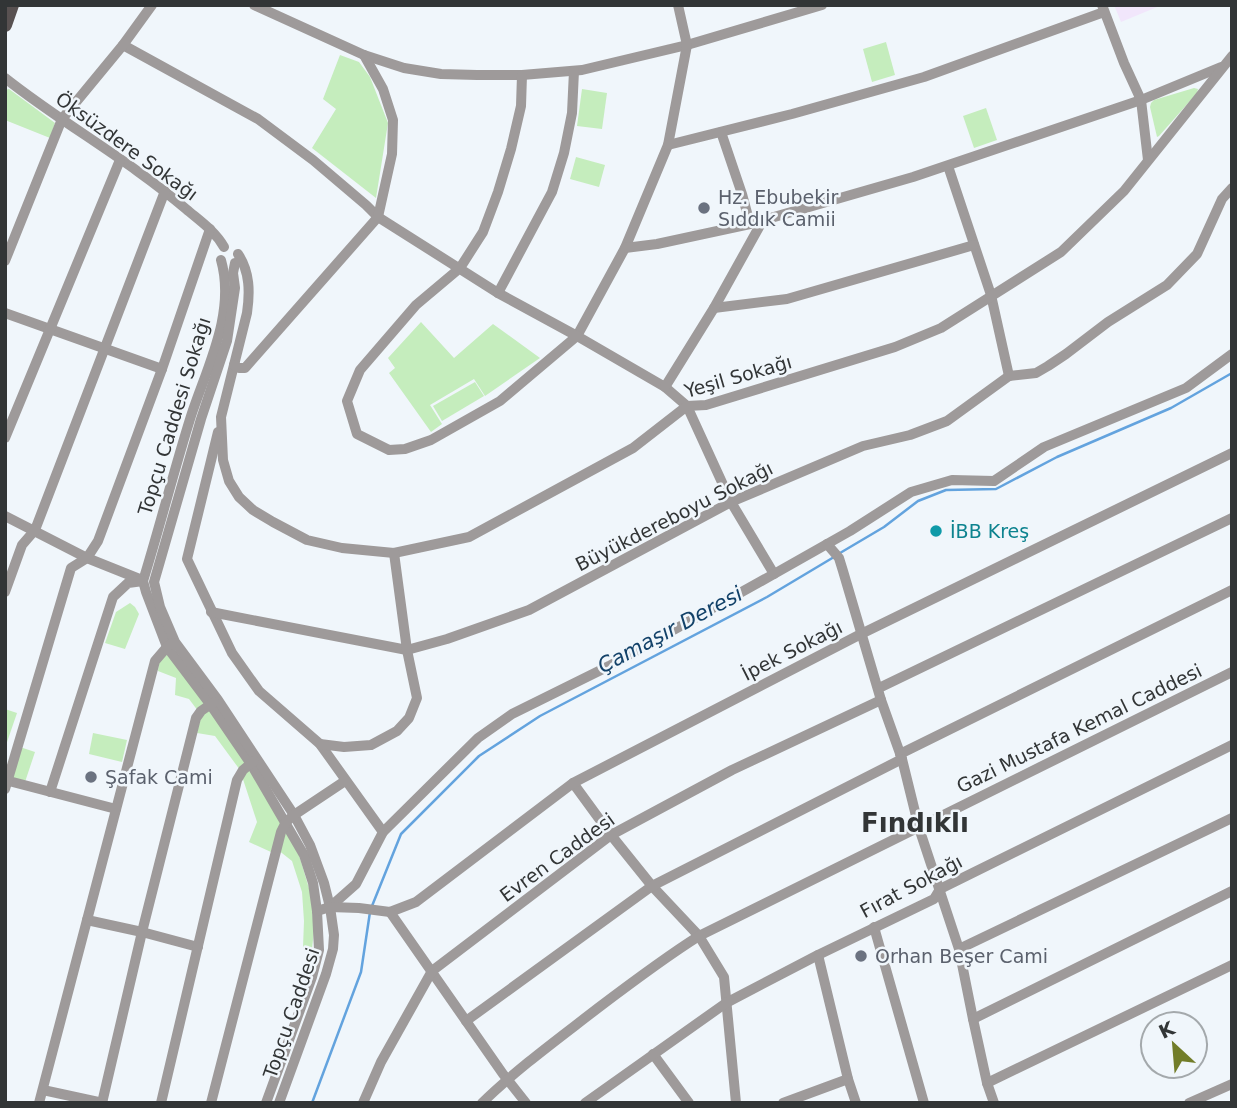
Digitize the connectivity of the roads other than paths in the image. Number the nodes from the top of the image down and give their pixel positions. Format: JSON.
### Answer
{"nodes":[{"id":1,"x":12,"y":5,"type":"edge"},
{"id":2,"x":152,"y":5,"type":"edge"},
{"id":3,"x":254,"y":5,"type":"edge"},
{"id":4,"x":678,"y":5,"type":"edge"},
{"id":5,"x":822,"y":5,"type":"edge"},
{"id":6,"x":1103,"y":9,"type":"edge"},
{"id":7,"x":5,"y":26,"type":"edge"},
{"id":8,"x":123,"y":46,"type":"junction"},
{"id":9,"x":687,"y":46,"type":"junction"},
{"id":10,"x":364,"y":55,"type":"junction"},
{"id":11,"x":1228,"y":61,"type":"edge"},
{"id":12,"x":574,"y":71,"type":"junction"},
{"id":13,"x":522,"y":75,"type":"junction"},
{"id":14,"x":5,"y":78,"type":"edge"},
{"id":15,"x":1141,"y":100,"type":"junction"},
{"id":16,"x":62,"y":120,"type":"junction"},
{"id":17,"x":721,"y":132,"type":"junction"},
{"id":18,"x":668,"y":145,"type":"junction"},
{"id":19,"x":120,"y":160,"type":"junction"},
{"id":20,"x":1148,"y":160,"type":"junction"},
{"id":21,"x":948,"y":166,"type":"junction"},
{"id":22,"x":1232,"y":188,"type":"edge"},
{"id":23,"x":165,"y":191,"type":"junction"},
{"id":24,"x":377,"y":217,"type":"junction"},
{"id":25,"x":763,"y":220,"type":"junction"},
{"id":26,"x":750,"y":224,"type":"junction"},
{"id":27,"x":210,"y":229,"type":"junction"},
{"id":28,"x":974,"y":245,"type":"junction"},
{"id":29,"x":224,"y":247,"type":"junction"},
{"id":30,"x":625,"y":248,"type":"junction"},
{"id":31,"x":236,"y":258,"type":"junction"},
{"id":32,"x":221,"y":260,"type":"junction"},
{"id":33,"x":5,"y":261,"type":"edge"},
{"id":34,"x":460,"y":268,"type":"junction"},
{"id":35,"x":498,"y":293,"type":"junction"},
{"id":36,"x":991,"y":295,"type":"junction"},
{"id":37,"x":715,"y":308,"type":"junction"},
{"id":38,"x":5,"y":313,"type":"edge"},
{"id":39,"x":50,"y":329,"type":"junction"},
{"id":40,"x":577,"y":336,"type":"junction"},
{"id":41,"x":104,"y":348,"type":"junction"},
{"id":42,"x":1232,"y":354,"type":"edge"},
{"id":43,"x":234,"y":365,"type":"junction"},
{"id":44,"x":162,"y":369,"type":"junction"},
{"id":45,"x":1009,"y":376,"type":"junction"},
{"id":46,"x":665,"y":387,"type":"junction"},
{"id":47,"x":687,"y":406,"type":"junction"},
{"id":48,"x":221,"y":416,"type":"junction"},
{"id":49,"x":5,"y":438,"type":"edge"},
{"id":50,"x":1232,"y":453,"type":"edge"},
{"id":51,"x":732,"y":502,"type":"junction"},
{"id":52,"x":5,"y":516,"type":"edge"},
{"id":53,"x":1232,"y":518,"type":"edge"},
{"id":54,"x":35,"y":530,"type":"junction"},
{"id":55,"x":829,"y":546,"type":"junction"},
{"id":56,"x":394,"y":553,"type":"junction"},
{"id":57,"x":87,"y":558,"type":"junction"},
{"id":58,"x":774,"y":574,"type":"junction"},
{"id":59,"x":148,"y":581,"type":"junction"},
{"id":60,"x":1232,"y":590,"type":"edge"},
{"id":61,"x":5,"y":592,"type":"edge"},
{"id":62,"x":211,"y":612,"type":"junction"},
{"id":63,"x":861,"y":634,"type":"junction"},
{"id":64,"x":171,"y":644,"type":"junction"},
{"id":65,"x":408,"y":650,"type":"junction"},
{"id":66,"x":1232,"y":672,"type":"edge"},
{"id":67,"x":878,"y":688,"type":"junction"},
{"id":68,"x":881,"y":700,"type":"junction"},
{"id":69,"x":214,"y":702,"type":"junction"},
{"id":70,"x":320,"y":744,"type":"junction"},
{"id":71,"x":1232,"y":745,"type":"edge"},
{"id":72,"x":902,"y":757,"type":"junction"},
{"id":73,"x":254,"y":761,"type":"junction"},
{"id":74,"x":345,"y":781,"type":"junction"},
{"id":75,"x":6,"y":783,"type":"edge"},
{"id":76,"x":573,"y":783,"type":"junction"},
{"id":77,"x":50,"y":792,"type":"junction"},
{"id":78,"x":116,"y":809,"type":"junction"},
{"id":79,"x":1232,"y":818,"type":"edge"},
{"id":80,"x":290,"y":819,"type":"junction"},
{"id":81,"x":919,"y":828,"type":"junction"},
{"id":82,"x":383,"y":832,"type":"junction"},
{"id":83,"x":611,"y":835,"type":"junction"},
{"id":84,"x":652,"y":886,"type":"junction"},
{"id":85,"x":940,"y":889,"type":"junction"},
{"id":86,"x":1232,"y":891,"type":"edge"},
{"id":87,"x":330,"y":907,"type":"junction"},
{"id":88,"x":317,"y":911,"type":"junction"},
{"id":89,"x":390,"y":912,"type":"junction"},
{"id":90,"x":87,"y":920,"type":"junction"},
{"id":91,"x":874,"y":927,"type":"junction"},
{"id":92,"x":142,"y":932,"type":"junction"},
{"id":93,"x":699,"y":936,"type":"junction"},
{"id":94,"x":198,"y":947,"type":"junction"},
{"id":95,"x":959,"y":948,"type":"junction"},
{"id":96,"x":818,"y":954,"type":"junction"},
{"id":97,"x":1232,"y":965,"type":"edge"},
{"id":98,"x":432,"y":971,"type":"junction"},
{"id":99,"x":726,"y":1003,"type":"junction"},
{"id":100,"x":973,"y":1019,"type":"junction"},
{"id":101,"x":466,"y":1021,"type":"junction"},
{"id":102,"x":653,"y":1054,"type":"junction"},
{"id":103,"x":507,"y":1079,"type":"junction"},
{"id":104,"x":848,"y":1079,"type":"junction"},
{"id":105,"x":987,"y":1083,"type":"junction"},
{"id":106,"x":1232,"y":1084,"type":"edge"},
{"id":107,"x":43,"y":1090,"type":"junction"},
{"id":108,"x":600,"y":1092,"type":"junction"},
{"id":109,"x":787,"y":1102,"type":"edge"},
{"id":110,"x":1195,"y":1102,"type":"edge"},
{"id":111,"x":39,"y":1103,"type":"edge"},
{"id":112,"x":103,"y":1103,"type":"edge"},
{"id":113,"x":161,"y":1103,"type":"edge"},
{"id":114,"x":211,"y":1103,"type":"edge"},
{"id":115,"x":266,"y":1103,"type":"edge"},
{"id":116,"x":279,"y":1103,"type":"edge"},
{"id":117,"x":363,"y":1103,"type":"edge"},
{"id":118,"x":482,"y":1103,"type":"edge"},
{"id":119,"x":526,"y":1103,"type":"edge"},
{"id":120,"x":585,"y":1103,"type":"edge"},
{"id":121,"x":608,"y":1103,"type":"edge"},
{"id":122,"x":689,"y":1103,"type":"edge"},
{"id":123,"x":736,"y":1103,"type":"edge"},
{"id":124,"x":856,"y":1103,"type":"edge"},
{"id":125,"x":924,"y":1103,"type":"edge"},
{"id":126,"x":994,"y":1103,"type":"edge"}],
"edges":[{"from":1,"to":7,"type":"main road"},
{"from":2,"to":8,"type":"street"},
{"from":3,"to":10,"type":"street"},
{"from":4,"to":9,"type":"street"},
{"from":5,"to":9,"type":"street"},
{"from":6,"to":15,"type":"street"},
{"from":6,"to":17,"type":"street"},
{"from":8,"to":16,"type":"street"},
{"from":8,"to":24,"type":"street"},
{"from":9,"to":12,"type":"street"},
{"from":9,"to":18,"type":"street"},
{"from":10,"to":13,"type":"street"},
{"from":10,"to":24,"type":"street"},
{"from":11,"to":15,"type":"street"},
{"from":11,"to":20,"type":"street","name":"Yeşil Sokağı"},
{"from":12,"to":13,"type":"street"},
{"from":12,"to":35,"type":"street"},
{"from":13,"to":34,"type":"street"},
{"from":14,"to":16,"type":"street","name":"Öksüzdere Sokağı"},
{"from":15,"to":20,"type":"street"},
{"from":15,"to":21,"type":"street"},
{"from":16,"to":19,"type":"street","name":"Öksüzdere Sokağı"},
{"from":16,"to":33,"type":"street"},
{"from":17,"to":18,"type":"street"},
{"from":17,"to":26,"type":"street"},
{"from":18,"to":30,"type":"street"},
{"from":19,"to":23,"type":"street","name":"Öksüzdere Sokağı"},
{"from":19,"to":39,"type":"street"},
{"from":20,"to":36,"type":"street","name":"Yeşil Sokağı"},
{"from":21,"to":25,"type":"street"},
{"from":21,"to":28,"type":"street"},
{"from":22,"to":45,"type":"street","name":"Büyükdereboyu Sokağı"},
{"from":23,"to":27,"type":"street","name":"Öksüzdere Sokağı"},
{"from":23,"to":41,"type":"street"},
{"from":24,"to":34,"type":"street"},
{"from":24,"to":43,"type":"street"},
{"from":25,"to":26,"type":"street"},
{"from":25,"to":37,"type":"street"},
{"from":26,"to":30,"type":"street"},
{"from":27,"to":29,"type":"street","name":"Öksüzdere Sokağı"},
{"from":27,"to":44,"type":"street"},
{"from":28,"to":36,"type":"street"},
{"from":28,"to":37,"type":"street"},
{"from":29,"to":31,"type":"street"},
{"from":29,"to":32,"type":"street"},
{"from":30,"to":40,"type":"street"},
{"from":31,"to":32,"type":"street"},
{"from":31,"to":43,"type":"street"},
{"from":31,"to":59,"type":"street"},
{"from":32,"to":59,"type":"street","name":"Topçu Caddesi Sokağı"},
{"from":34,"to":35,"type":"street"},
{"from":34,"to":40,"type":"street"},
{"from":35,"to":40,"type":"street"},
{"from":36,"to":45,"type":"street"},
{"from":36,"to":47,"type":"street","name":"Yeşil Sokağı"},
{"from":37,"to":46,"type":"street"},
{"from":38,"to":39,"type":"street"},
{"from":39,"to":41,"type":"street"},
{"from":39,"to":49,"type":"street"},
{"from":40,"to":46,"type":"street"},
{"from":41,"to":44,"type":"street"},
{"from":41,"to":54,"type":"street"},
{"from":42,"to":55,"type":"street"},
{"from":43,"to":48,"type":"street","name":"Yeşil Sokağı"},
{"from":44,"to":57,"type":"street"},
{"from":45,"to":51,"type":"street","name":"Büyükdereboyu Sokağı"},
{"from":46,"to":47,"type":"street"},
{"from":47,"to":51,"type":"street"},
{"from":47,"to":56,"type":"street","name":"Yeşil Sokağı"},
{"from":48,"to":56,"type":"street","name":"Yeşil Sokağı"},
{"from":48,"to":62,"type":"street"},
{"from":50,"to":63,"type":"street","name":"İpek Sokağı"},
{"from":51,"to":58,"type":"street"},
{"from":51,"to":65,"type":"street","name":"Büyükdereboyu Sokağı"},
{"from":52,"to":54,"type":"street"},
{"from":53,"to":67,"type":"street"},
{"from":54,"to":57,"type":"street"},
{"from":54,"to":61,"type":"street"},
{"from":55,"to":58,"type":"street"},
{"from":55,"to":63,"type":"street"},
{"from":56,"to":65,"type":"street"},
{"from":57,"to":59,"type":"street"},
{"from":57,"to":75,"type":"street"},
{"from":58,"to":82,"type":"street"},
{"from":59,"to":64,"type":"street","name":"Topçu Caddesi"},
{"from":59,"to":77,"type":"street"},
{"from":60,"to":72,"type":"street"},
{"from":62,"to":65,"type":"street","name":"Büyükdereboyu Sokağı"},
{"from":62,"to":70,"type":"street"},
{"from":63,"to":67,"type":"street"},
{"from":63,"to":76,"type":"street","name":"İpek Sokağı"},
{"from":64,"to":69,"type":"street","name":"Topçu Caddesi"},
{"from":64,"to":78,"type":"street"},
{"from":65,"to":70,"type":"street"},
{"from":66,"to":81,"type":"street","name":"Gazi Mustafa Kemal Caddesi"},
{"from":67,"to":68,"type":"street"},
{"from":68,"to":72,"type":"street"},
{"from":68,"to":83,"type":"street","name":"Evren Caddesi"},
{"from":69,"to":73,"type":"street","name":"Topçu Caddesi"},
{"from":69,"to":92,"type":"street"},
{"from":70,"to":74,"type":"street"},
{"from":71,"to":85,"type":"street","name":"Fırat Sokağı"},
{"from":72,"to":81,"type":"street"},
{"from":72,"to":84,"type":"street"},
{"from":73,"to":80,"type":"street","name":"Topçu Caddesi"},
{"from":73,"to":94,"type":"street"},
{"from":74,"to":80,"type":"street"},
{"from":74,"to":82,"type":"street"},
{"from":75,"to":77,"type":"street"},
{"from":76,"to":83,"type":"street"},
{"from":76,"to":89,"type":"street","name":"İpek Sokağı"},
{"from":77,"to":78,"type":"street"},
{"from":78,"to":90,"type":"street"},
{"from":79,"to":95,"type":"street"},
{"from":80,"to":87,"type":"street","name":"Topçu Caddesi"},
{"from":80,"to":88,"type":"street","name":"Topçu Caddesi"},
{"from":80,"to":114,"type":"street"},
{"from":81,"to":85,"type":"street"},
{"from":81,"to":93,"type":"street","name":"Gazi Mustafa Kemal Caddesi"},
{"from":82,"to":87,"type":"street"},
{"from":83,"to":84,"type":"street"},
{"from":83,"to":98,"type":"street","name":"Evren Caddesi"},
{"from":84,"to":93,"type":"street"},
{"from":84,"to":101,"type":"street"},
{"from":85,"to":91,"type":"street","name":"Fırat Sokağı"},
{"from":85,"to":95,"type":"street"},
{"from":86,"to":100,"type":"street"},
{"from":87,"to":88,"type":"street"},
{"from":87,"to":89,"type":"street"},
{"from":87,"to":116,"type":"street","name":"Topçu Caddesi"},
{"from":88,"to":115,"type":"street","name":"Topçu Caddesi"},
{"from":89,"to":98,"type":"street"},
{"from":90,"to":92,"type":"street"},
{"from":90,"to":107,"type":"street"},
{"from":91,"to":96,"type":"street","name":"Fırat Sokağı"},
{"from":91,"to":125,"type":"street"},
{"from":92,"to":94,"type":"street"},
{"from":92,"to":112,"type":"street"},
{"from":93,"to":99,"type":"street"},
{"from":93,"to":103,"type":"street","name":"Gazi Mustafa Kemal Caddesi"},
{"from":94,"to":113,"type":"street"},
{"from":95,"to":100,"type":"street"},
{"from":96,"to":99,"type":"street","name":"Fırat Sokağı"},
{"from":96,"to":104,"type":"street"},
{"from":97,"to":105,"type":"street"},
{"from":98,"to":101,"type":"street"},
{"from":98,"to":117,"type":"street","name":"Evren Caddesi"},
{"from":99,"to":102,"type":"street","name":"Fırat Sokağı"},
{"from":99,"to":123,"type":"street"},
{"from":100,"to":105,"type":"street"},
{"from":101,"to":103,"type":"street"},
{"from":102,"to":108,"type":"street","name":"Fırat Sokağı"},
{"from":102,"to":122,"type":"street"},
{"from":103,"to":118,"type":"street","name":"Gazi Mustafa Kemal Caddesi"},
{"from":103,"to":119,"type":"street"},
{"from":104,"to":109,"type":"street"},
{"from":104,"to":124,"type":"street"},
{"from":105,"to":126,"type":"street"},
{"from":106,"to":110,"type":"street"},
{"from":107,"to":111,"type":"street"},
{"from":107,"to":112,"type":"street"},
{"from":108,"to":120,"type":"street","name":"Fırat Sokağı"},
{"from":108,"to":121,"type":"street"}]}
